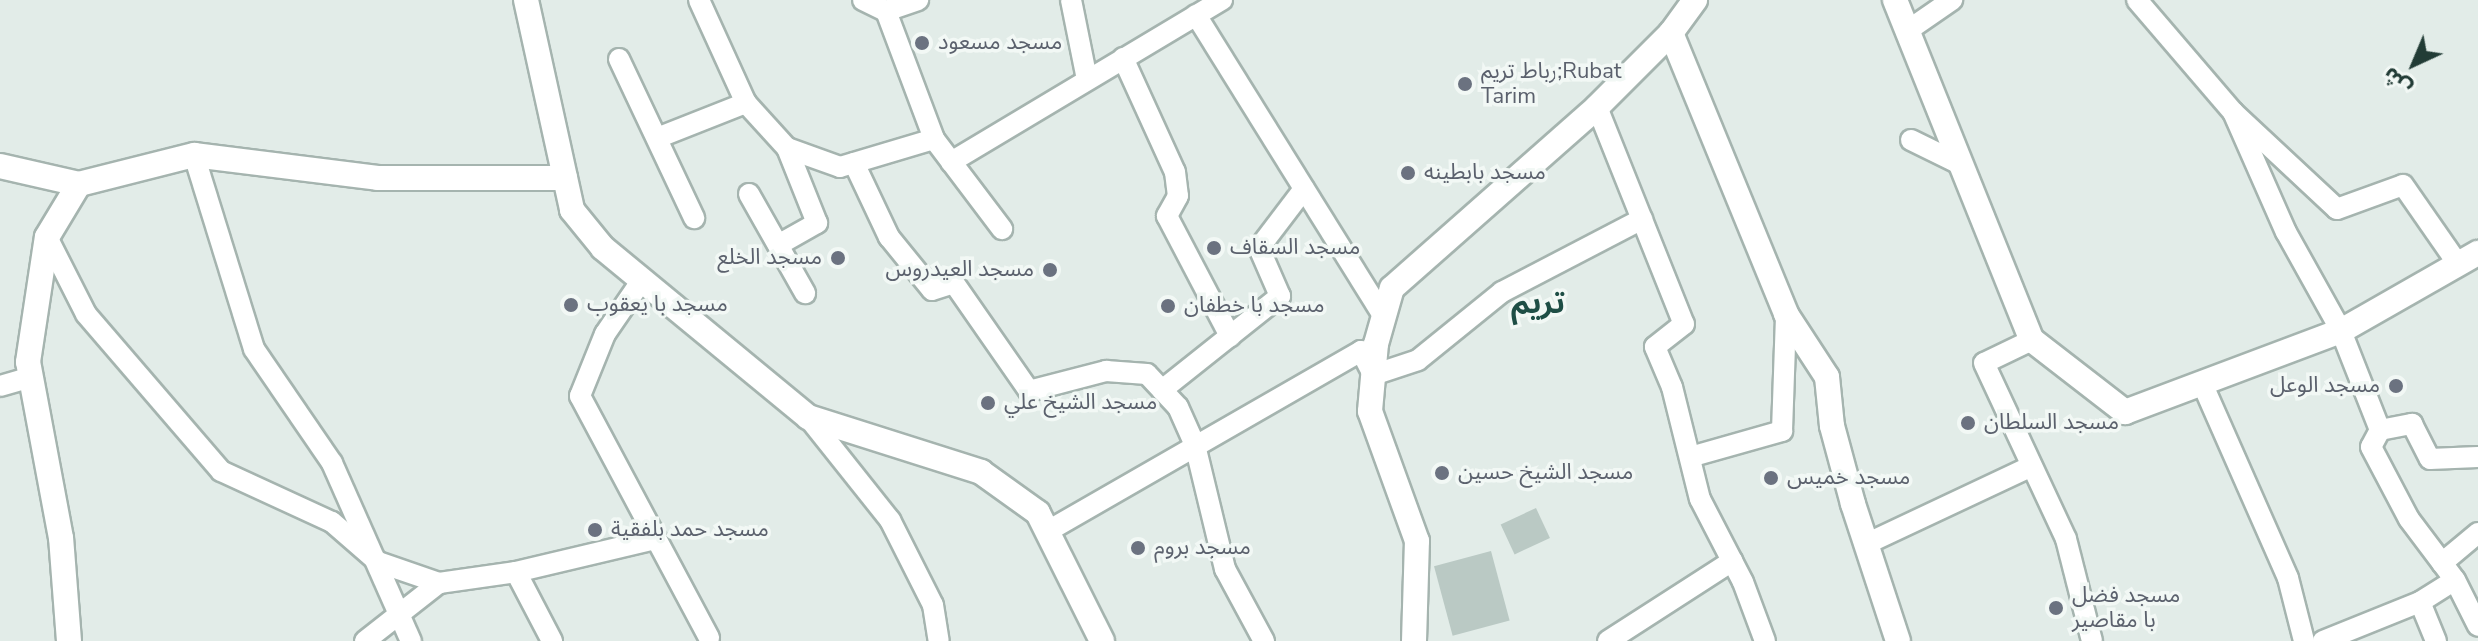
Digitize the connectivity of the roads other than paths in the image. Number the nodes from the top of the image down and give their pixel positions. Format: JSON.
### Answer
{"nodes":[{"id":1,"x":526,"y":0,"type":"edge"},
{"id":2,"x":699,"y":0,"type":"edge"},
{"id":3,"x":863,"y":0,"type":"edge"},
{"id":4,"x":918,"y":0,"type":"edge"},
{"id":5,"x":1071,"y":0,"type":"edge"},
{"id":6,"x":1222,"y":0,"type":"edge"},
{"id":7,"x":1695,"y":0,"type":"edge"},
{"id":8,"x":1895,"y":0,"type":"edge"},
{"id":9,"x":1952,"y":0,"type":"edge"},
{"id":10,"x":2137,"y":0,"type":"edge"},
{"id":11,"x":886,"y":11,"type":"junction"},
{"id":12,"x":1196,"y":15,"type":"junction"},
{"id":13,"x":1907,"y":31,"type":"junction"},
{"id":14,"x":1671,"y":33,"type":"junction"},
{"id":15,"x":1123,"y":58,"type":"junction"},
{"id":16,"x":619,"y":59,"type":"dead end"},
{"id":17,"x":1087,"y":79,"type":"junction"},
{"id":18,"x":746,"y":103,"type":"junction"},
{"id":19,"x":1597,"y":107,"type":"junction"},
{"id":20,"x":2233,"y":112,"type":"junction"},
{"id":21,"x":657,"y":138,"type":"junction"},
{"id":22,"x":934,"y":139,"type":"junction"},
{"id":23,"x":1911,"y":140,"type":"dead end"},
{"id":24,"x":787,"y":148,"type":"junction"},
{"id":25,"x":194,"y":155,"type":"junction"},
{"id":26,"x":951,"y":162,"type":"junction"},
{"id":27,"x":854,"y":163,"type":"junction"},
{"id":28,"x":1960,"y":164,"type":"junction"},
{"id":29,"x":0,"y":166,"type":"edge"},
{"id":30,"x":565,"y":178,"type":"junction"},
{"id":31,"x":79,"y":184,"type":"junction"},
{"id":32,"x":1304,"y":189,"type":"junction"},
{"id":33,"x":749,"y":194,"type":"dead end"},
{"id":34,"x":694,"y":218,"type":"dead end"},
{"id":35,"x":1642,"y":219,"type":"junction"},
{"id":36,"x":1002,"y":229,"type":"dead end"},
{"id":37,"x":47,"y":237,"type":"junction"},
{"id":38,"x":778,"y":245,"type":"junction"},
{"id":39,"x":2468,"y":258,"type":"edge"},
{"id":40,"x":642,"y":280,"type":"junction"},
{"id":41,"x":805,"y":293,"type":"dead end"},
{"id":42,"x":1786,"y":314,"type":"junction"},
{"id":43,"x":1384,"y":317,"type":"junction"},
{"id":44,"x":2341,"y":331,"type":"junction"},
{"id":45,"x":1230,"y":336,"type":"junction"},
{"id":46,"x":2032,"y":340,"type":"junction"},
{"id":47,"x":1373,"y":375,"type":"junction"},
{"id":48,"x":31,"y":377,"type":"junction"},
{"id":49,"x":2202,"y":383,"type":"junction"},
{"id":50,"x":0,"y":386,"type":"edge"},
{"id":51,"x":1162,"y":390,"type":"junction"},
{"id":52,"x":808,"y":417,"type":"junction"},
{"id":53,"x":2380,"y":430,"type":"junction"},
{"id":54,"x":1195,"y":445,"type":"junction"},
{"id":55,"x":1690,"y":457,"type":"junction"},
{"id":56,"x":2478,"y":457,"type":"edge"},
{"id":57,"x":2032,"y":466,"type":"junction"},
{"id":58,"x":1048,"y":531,"type":"junction"},
{"id":59,"x":2478,"y":533,"type":"edge"},
{"id":60,"x":656,"y":539,"type":"junction"},
{"id":61,"x":1866,"y":544,"type":"junction"},
{"id":62,"x":1732,"y":561,"type":"junction"},
{"id":63,"x":378,"y":562,"type":"junction"},
{"id":64,"x":2442,"y":563,"type":"junction"},
{"id":65,"x":516,"y":572,"type":"junction"},
{"id":66,"x":2455,"y":580,"type":"junction"},
{"id":67,"x":439,"y":583,"type":"junction"},
{"id":68,"x":2420,"y":602,"type":"junction"},
{"id":69,"x":396,"y":615,"type":"junction"},
{"id":70,"x":2478,"y":626,"type":"edge"},
{"id":71,"x":709,"y":638,"type":"dead end"},
{"id":72,"x":69,"y":641,"type":"edge"},
{"id":73,"x":365,"y":641,"type":"edge"},
{"id":74,"x":411,"y":641,"type":"edge"},
{"id":75,"x":552,"y":641,"type":"edge"},
{"id":76,"x":939,"y":641,"type":"edge"},
{"id":77,"x":1102,"y":641,"type":"edge"},
{"id":78,"x":1264,"y":641,"type":"edge"},
{"id":79,"x":1414,"y":641,"type":"edge"},
{"id":80,"x":1608,"y":641,"type":"edge"},
{"id":81,"x":1765,"y":641,"type":"edge"},
{"id":82,"x":1898,"y":641,"type":"edge"},
{"id":83,"x":2092,"y":641,"type":"edge"},
{"id":84,"x":2304,"y":641,"type":"edge"},
{"id":85,"x":2323,"y":641,"type":"edge"},
{"id":86,"x":2436,"y":641,"type":"edge"}],
"edges":[{"from":1,"to":30,"type":"street"},
{"from":2,"to":18,"type":"street"},
{"from":3,"to":11,"type":"street"},
{"from":4,"to":11,"type":"street"},
{"from":5,"to":17,"type":"street"},
{"from":6,"to":12,"type":"street"},
{"from":7,"to":14,"type":"street"},
{"from":8,"to":13,"type":"street"},
{"from":9,"to":13,"type":"street"},
{"from":10,"to":20,"type":"street"},
{"from":11,"to":22,"type":"street"},
{"from":12,"to":15,"type":"street"},
{"from":12,"to":32,"type":"street"},
{"from":13,"to":28,"type":"street"},
{"from":14,"to":19,"type":"street"},
{"from":14,"to":42,"type":"street"},
{"from":15,"to":17,"type":"street"},
{"from":15,"to":45,"type":"street"},
{"from":16,"to":21,"type":"street"},
{"from":17,"to":26,"type":"street"},
{"from":18,"to":21,"type":"street"},
{"from":18,"to":24,"type":"street"},
{"from":19,"to":35,"type":"street"},
{"from":19,"to":43,"type":"street"},
{"from":20,"to":39,"type":"street"},
{"from":20,"to":44,"type":"street"},
{"from":21,"to":34,"type":"street"},
{"from":22,"to":26,"type":"street"},
{"from":22,"to":27,"type":"street"},
{"from":23,"to":28,"type":"street"},
{"from":24,"to":27,"type":"street"},
{"from":24,"to":38,"type":"street"},
{"from":25,"to":30,"type":"street"},
{"from":25,"to":31,"type":"street"},
{"from":25,"to":63,"type":"street"},
{"from":26,"to":36,"type":"street"},
{"from":27,"to":51,"type":"street"},
{"from":28,"to":46,"type":"street"},
{"from":29,"to":31,"type":"street"},
{"from":30,"to":40,"type":"street"},
{"from":31,"to":37,"type":"street"},
{"from":32,"to":43,"type":"street"},
{"from":32,"to":45,"type":"street"},
{"from":33,"to":38,"type":"street"},
{"from":35,"to":47,"type":"street"},
{"from":35,"to":55,"type":"street"},
{"from":37,"to":48,"type":"street"},
{"from":37,"to":63,"type":"street"},
{"from":38,"to":41,"type":"street"},
{"from":39,"to":44,"type":"street"},
{"from":40,"to":52,"type":"street"},
{"from":40,"to":60,"type":"street"},
{"from":42,"to":55,"type":"street"},
{"from":42,"to":61,"type":"street"},
{"from":43,"to":47,"type":"street"},
{"from":44,"to":49,"type":"street"},
{"from":44,"to":53,"type":"street"},
{"from":45,"to":51,"type":"street"},
{"from":46,"to":49,"type":"street"},
{"from":46,"to":57,"type":"street"},
{"from":47,"to":54,"type":"street"},
{"from":47,"to":79,"type":"street"},
{"from":48,"to":50,"type":"street"},
{"from":48,"to":72,"type":"street"},
{"from":49,"to":84,"type":"street"},
{"from":51,"to":54,"type":"street"},
{"from":52,"to":58,"type":"street"},
{"from":52,"to":76,"type":"street"},
{"from":53,"to":56,"type":"street"},
{"from":53,"to":64,"type":"street"},
{"from":54,"to":58,"type":"street"},
{"from":54,"to":78,"type":"street"},
{"from":55,"to":62,"type":"street"},
{"from":57,"to":61,"type":"street"},
{"from":57,"to":83,"type":"street"},
{"from":58,"to":77,"type":"street"},
{"from":59,"to":64,"type":"street"},
{"from":60,"to":65,"type":"street"},
{"from":60,"to":71,"type":"street"},
{"from":61,"to":82,"type":"street"},
{"from":62,"to":80,"type":"street"},
{"from":62,"to":81,"type":"street"},
{"from":63,"to":67,"type":"street"},
{"from":63,"to":69,"type":"street"},
{"from":64,"to":66,"type":"street"},
{"from":65,"to":67,"type":"street"},
{"from":65,"to":75,"type":"street"},
{"from":66,"to":68,"type":"street"},
{"from":66,"to":70,"type":"street"},
{"from":67,"to":69,"type":"street"},
{"from":68,"to":85,"type":"street"},
{"from":68,"to":86,"type":"street"},
{"from":69,"to":73,"type":"street"},
{"from":69,"to":74,"type":"street"}]}
